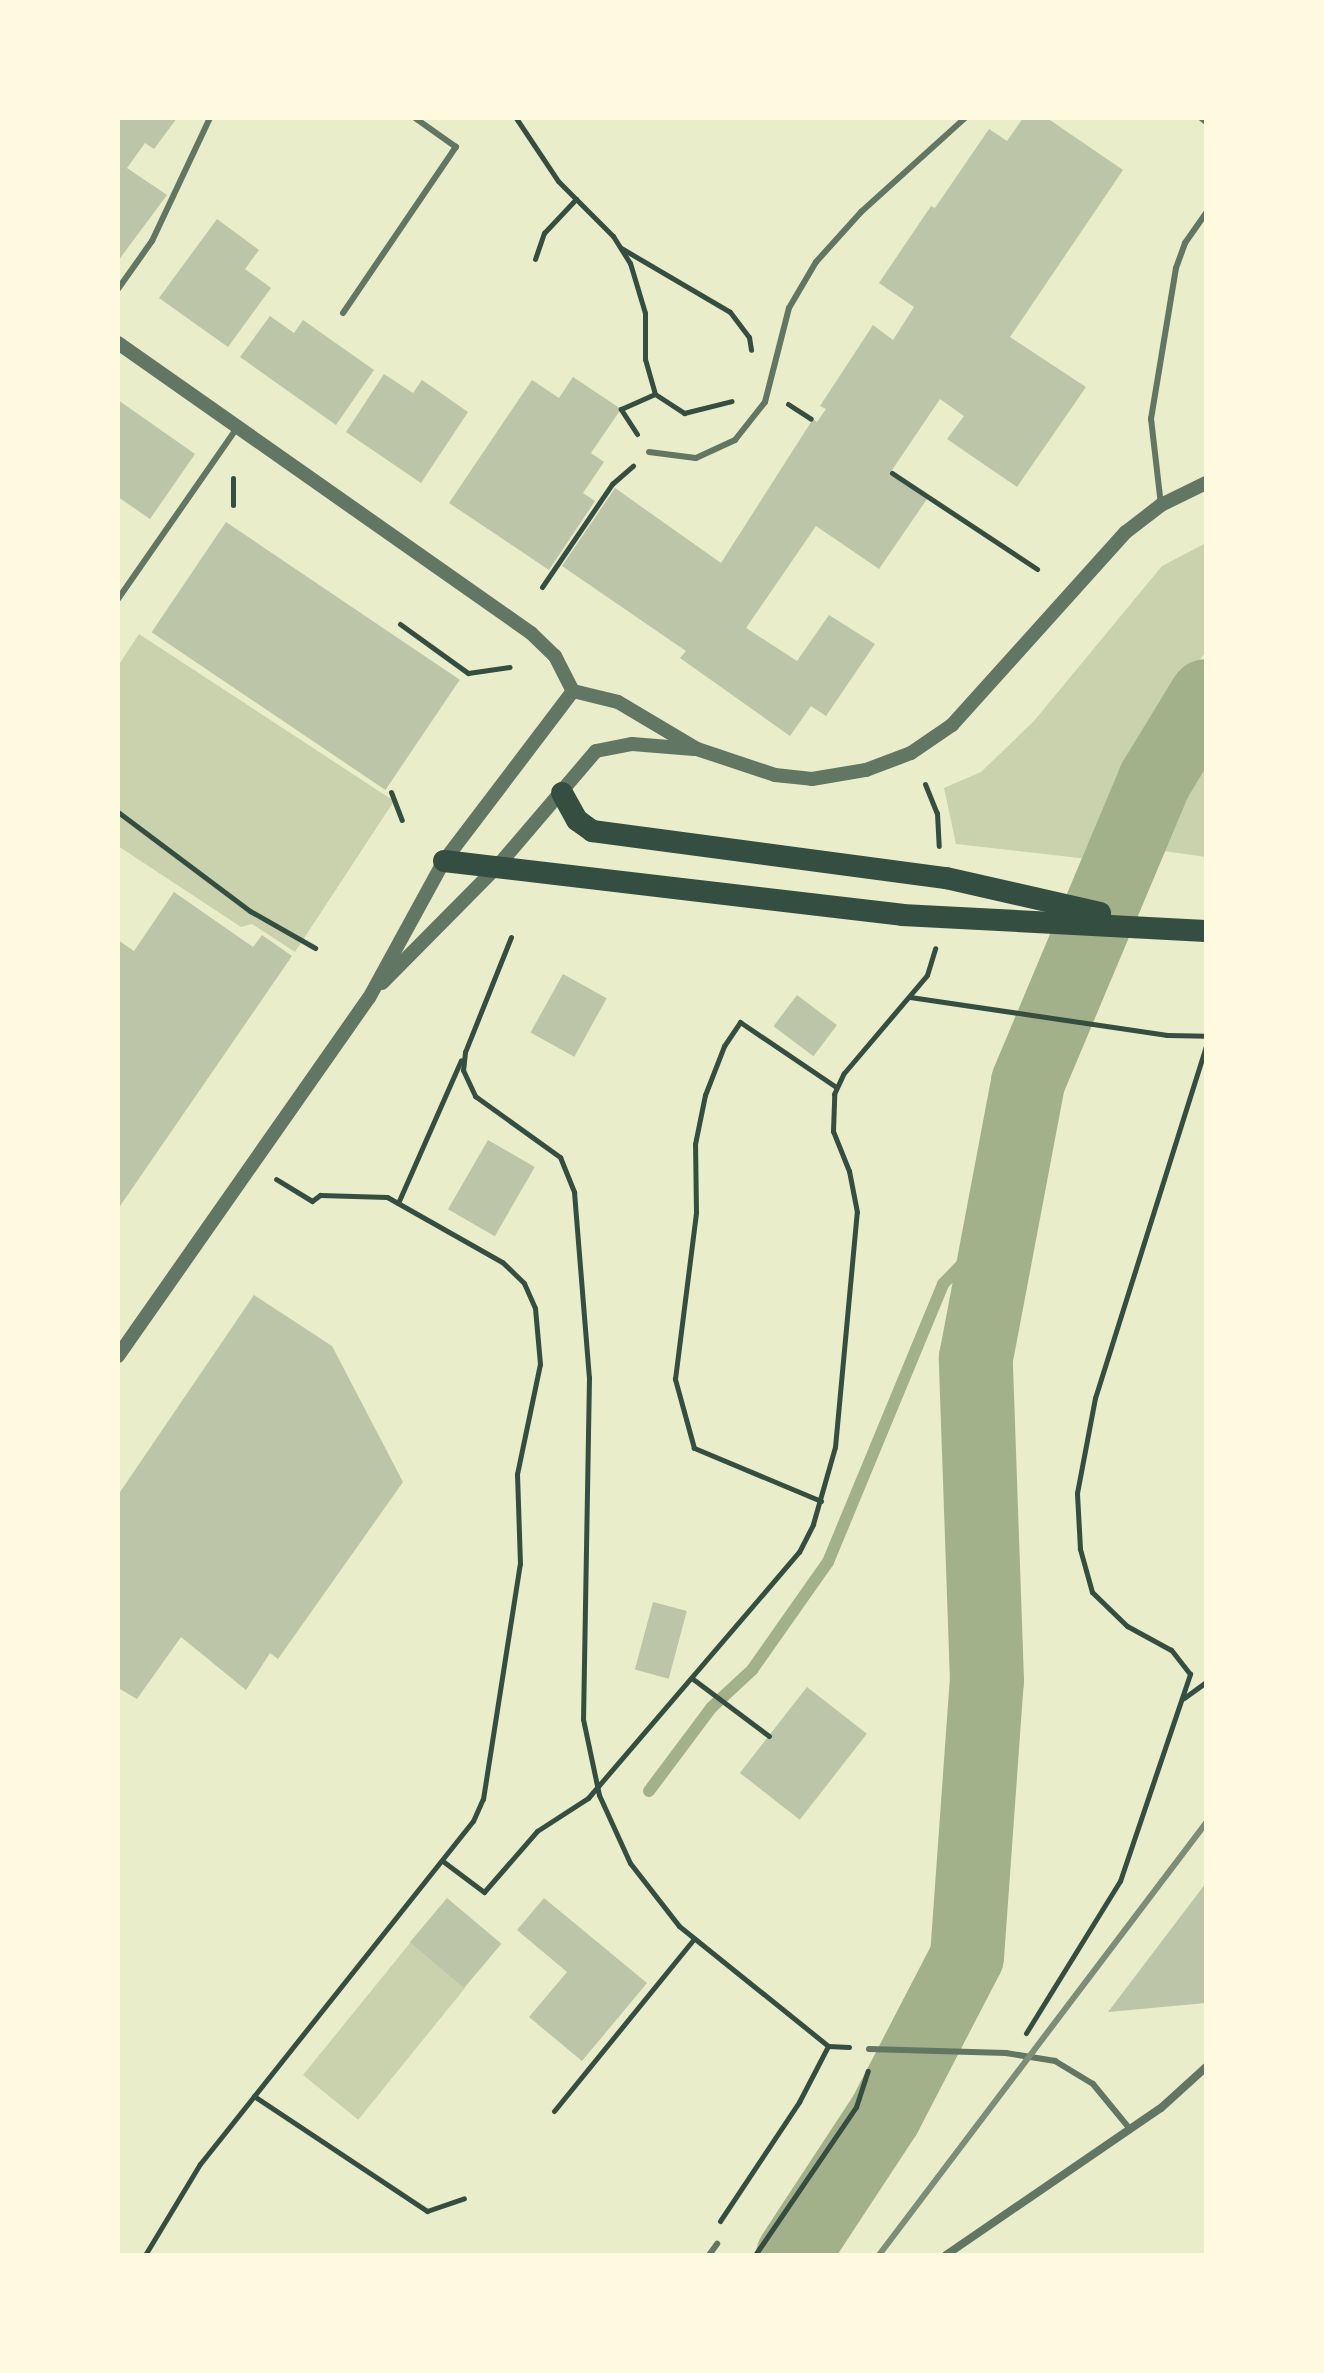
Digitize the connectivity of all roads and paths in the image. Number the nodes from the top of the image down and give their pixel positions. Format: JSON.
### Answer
{"nodes":[{"id":1,"x":210,"y":118,"type":"edge"},
{"id":2,"x":415,"y":118,"type":"edge"},
{"id":3,"x":516,"y":118,"type":"edge"},
{"id":4,"x":965,"y":118,"type":"edge"},
{"id":5,"x":1201,"y":118,"type":"edge"},
{"id":6,"x":1206,"y":122,"type":"edge"},
{"id":7,"x":576,"y":199,"type":"junction"},
{"id":8,"x":1206,"y":213,"type":"edge"},
{"id":9,"x":621,"y":248,"type":"junction"},
{"id":10,"x":535,"y":259,"type":"dead end"},
{"id":11,"x":118,"y":289,"type":"edge"},
{"id":12,"x":343,"y":313,"type":"dead end"},
{"id":13,"x":118,"y":343,"type":"edge"},
{"id":14,"x":752,"y":360,"type":"dead end"},
{"id":15,"x":655,"y":394,"type":"junction"},
{"id":16,"x":738,"y":396,"type":"dead end"},
{"id":17,"x":621,"y":409,"type":"dead end"},
{"id":18,"x":238,"y":427,"type":"junction"},
{"id":19,"x":649,"y":452,"type":"joint"},
{"id":20,"x":233,"y":461,"type":"dead end"},
{"id":21,"x":892,"y":473,"type":"dead end"},
{"id":22,"x":1206,"y":483,"type":"edge"},
{"id":23,"x":233,"y":505,"type":"dead end"},
{"id":24,"x":1161,"y":505,"type":"junction"},
{"id":25,"x":1037,"y":569,"type":"dead end"},
{"id":26,"x":542,"y":587,"type":"dead end"},
{"id":27,"x":118,"y":599,"type":"edge"},
{"id":28,"x":400,"y":624,"type":"dead end"},
{"id":29,"x":510,"y":667,"type":"dead end"},
{"id":30,"x":573,"y":691,"type":"junction"},
{"id":31,"x":697,"y":749,"type":"junction"},
{"id":32,"x":925,"y":784,"type":"dead end"},
{"id":33,"x":391,"y":792,"type":"dead end"},
{"id":34,"x":562,"y":793,"type":"junction"},
{"id":35,"x":118,"y":812,"type":"edge"},
{"id":36,"x":402,"y":820,"type":"dead end"},
{"id":37,"x":939,"y":849,"type":"dead end"},
{"id":38,"x":444,"y":861,"type":"junction"},
{"id":39,"x":496,"y":868,"type":"junction"},
{"id":40,"x":1152,"y":925,"type":"junction"},
{"id":41,"x":1206,"y":931,"type":"edge"},
{"id":42,"x":936,"y":935,"type":"dead end"},
{"id":43,"x":511,"y":937,"type":"dead end"},
{"id":44,"x":315,"y":948,"type":"dead end"},
{"id":45,"x":909,"y":997,"type":"junction"},
{"id":46,"x":369,"y":998,"type":"junction"},
{"id":47,"x":1206,"y":1036,"type":"edge"},
{"id":48,"x":1206,"y":1047,"type":"edge"},
{"id":49,"x":465,"y":1052,"type":"junction"},
{"id":50,"x":836,"y":1087,"type":"junction"},
{"id":51,"x":293,"y":1191,"type":"dead end"},
{"id":52,"x":398,"y":1203,"type":"junction"},
{"id":53,"x":118,"y":1356,"type":"edge"},
{"id":54,"x":821,"y":1501,"type":"junction"},
{"id":55,"x":693,"y":1679,"type":"junction"},
{"id":56,"x":1206,"y":1682,"type":"edge"},
{"id":57,"x":1184,"y":1699,"type":"junction"},
{"id":58,"x":769,"y":1736,"type":"dead end"},
{"id":59,"x":597,"y":1788,"type":"junction"},
{"id":60,"x":444,"y":1862,"type":"junction"},
{"id":61,"x":694,"y":1939,"type":"junction"},
{"id":62,"x":869,"y":2049,"type":"joint"},
{"id":63,"x":1009,"y":2053,"type":"junction"},
{"id":64,"x":1206,"y":2067,"type":"edge"},
{"id":65,"x":254,"y":2096,"type":"junction"},
{"id":66,"x":554,"y":2111,"type":"dead end"},
{"id":67,"x":1130,"y":2129,"type":"junction"},
{"id":68,"x":464,"y":2198,"type":"dead end"},
{"id":69,"x":717,"y":2244,"type":"joint"},
{"id":70,"x":145,"y":2255,"type":"edge"},
{"id":71,"x":709,"y":2255,"type":"edge"},
{"id":72,"x":755,"y":2255,"type":"edge"},
{"id":73,"x":946,"y":2255,"type":"edge"}],
"edges":[{"from":1,"to":11,"type":"lane"},
{"from":2,"to":12,"type":"lane"},
{"from":3,"to":7,"type":"path"},
{"from":4,"to":19,"type":"lane"},
{"from":5,"to":6,"type":"lane"},
{"from":7,"to":9,"type":"path"},
{"from":7,"to":10,"type":"path"},
{"from":8,"to":24,"type":"lane"},
{"from":9,"to":14,"type":"path"},
{"from":9,"to":15,"type":"path"},
{"from":13,"to":18,"type":"street"},
{"from":15,"to":16,"type":"path"},
{"from":15,"to":17,"type":"path"},
{"from":18,"to":27,"type":"lane"},
{"from":18,"to":30,"type":"street"},
{"from":19,"to":26,"type":"path"},
{"from":20,"to":23,"type":"path"},
{"from":21,"to":25,"type":"path"},
{"from":22,"to":24,"type":"street"},
{"from":24,"to":31,"type":"street"},
{"from":28,"to":29,"type":"path"},
{"from":30,"to":31,"type":"street"},
{"from":30,"to":38,"type":"street"},
{"from":31,"to":34,"type":"street"},
{"from":32,"to":37,"type":"path"},
{"from":33,"to":36,"type":"path"},
{"from":34,"to":39,"type":"street"},
{"from":34,"to":40,"type":"highway"},
{"from":35,"to":44,"type":"path"},
{"from":38,"to":39,"type":"highway"},
{"from":38,"to":46,"type":"street"},
{"from":39,"to":40,"type":"highway"},
{"from":39,"to":46,"type":"street"},
{"from":40,"to":41,"type":"highway"},
{"from":42,"to":45,"type":"path"},
{"from":43,"to":49,"type":"path"},
{"from":45,"to":47,"type":"path"},
{"from":45,"to":50,"type":"path"},
{"from":46,"to":53,"type":"street"},
{"from":48,"to":57,"type":"path"},
{"from":49,"to":52,"type":"path"},
{"from":49,"to":59,"type":"path"},
{"from":50,"to":54,"type":"path"},
{"from":50,"to":54,"type":"path"},
{"from":51,"to":52,"type":"path"},
{"from":52,"to":60,"type":"path"},
{"from":54,"to":55,"type":"path"},
{"from":55,"to":58,"type":"path"},
{"from":55,"to":59,"type":"path"},
{"from":56,"to":57,"type":"path"},
{"from":57,"to":63,"type":"path"},
{"from":59,"to":60,"type":"path"},
{"from":59,"to":61,"type":"path"},
{"from":60,"to":65,"type":"path"},
{"from":61,"to":66,"type":"path"},
{"from":61,"to":69,"type":"path"},
{"from":62,"to":63,"type":"lane"},
{"from":62,"to":72,"type":"path"},
{"from":63,"to":67,"type":"lane"},
{"from":64,"to":67,"type":"street"},
{"from":65,"to":68,"type":"path"},
{"from":65,"to":70,"type":"path"},
{"from":67,"to":73,"type":"street"},
{"from":69,"to":71,"type":"lane"}]}
